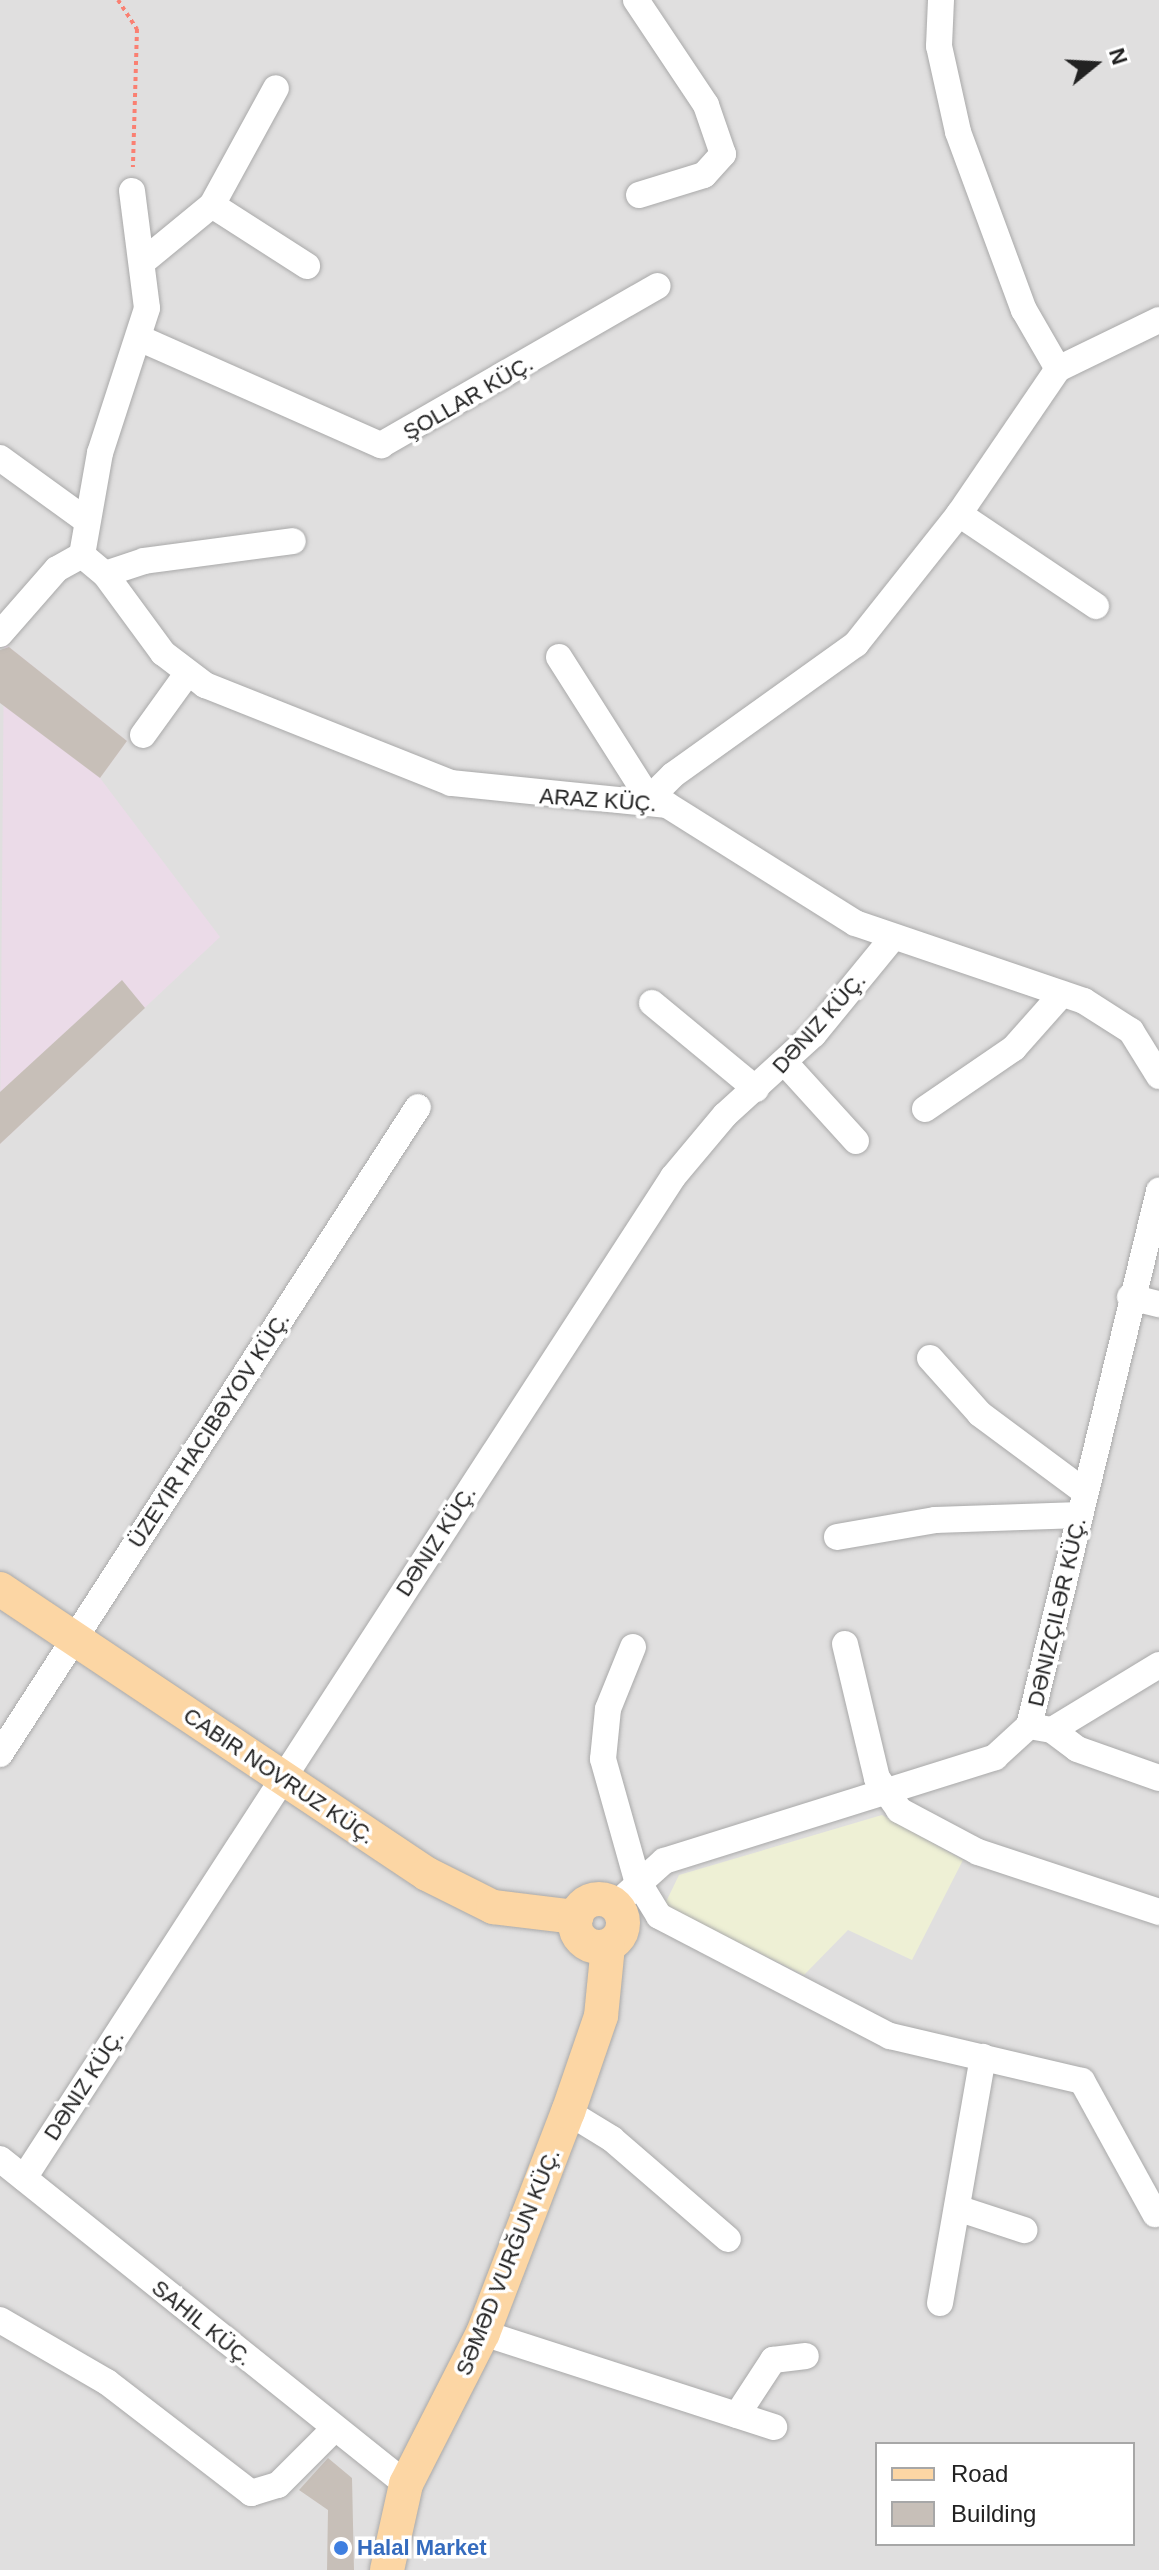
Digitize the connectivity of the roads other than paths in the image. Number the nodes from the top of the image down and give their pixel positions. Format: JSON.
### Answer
{"nodes":[{"id":1,"x":636,"y":0,"type":"edge"},
{"id":2,"x":941,"y":0,"type":"edge"},
{"id":3,"x":276,"y":88,"type":"dead end"},
{"id":4,"x":132,"y":191,"type":"road end"},
{"id":5,"x":639,"y":195,"type":"dead end"},
{"id":6,"x":212,"y":205,"type":"junction"},
{"id":7,"x":145,"y":260,"type":"junction"},
{"id":8,"x":307,"y":266,"type":"dead end"},
{"id":9,"x":657,"y":286,"type":"dead end"},
{"id":10,"x":1159,"y":320,"type":"edge"},
{"id":11,"x":139,"y":338,"type":"junction"},
{"id":12,"x":1058,"y":369,"type":"junction"},
{"id":13,"x":0,"y":458,"type":"edge"},
{"id":14,"x":959,"y":514,"type":"junction"},
{"id":15,"x":87,"y":521,"type":"junction"},
{"id":16,"x":293,"y":541,"type":"dead end"},
{"id":17,"x":82,"y":555,"type":"junction"},
{"id":18,"x":105,"y":574,"type":"junction"},
{"id":19,"x":1096,"y":606,"type":"dead end"},
{"id":20,"x":0,"y":634,"type":"edge"},
{"id":21,"x":559,"y":657,"type":"dead end"},
{"id":22,"x":187,"y":674,"type":"junction"},
{"id":23,"x":143,"y":735,"type":"dead end"},
{"id":24,"x":649,"y":799,"type":"junction"},
{"id":25,"x":891,"y":940,"type":"junction"},
{"id":26,"x":1062,"y":994,"type":"junction"},
{"id":27,"x":652,"y":1003,"type":"dead end"},
{"id":28,"x":786,"y":1064,"type":"junction"},
{"id":29,"x":1159,"y":1076,"type":"edge"},
{"id":30,"x":756,"y":1089,"type":"junction"},
{"id":31,"x":418,"y":1107,"type":"dead end"},
{"id":32,"x":925,"y":1109,"type":"dead end"},
{"id":33,"x":856,"y":1141,"type":"dead end"},
{"id":34,"x":1159,"y":1191,"type":"edge"},
{"id":35,"x":1130,"y":1297,"type":"junction"},
{"id":36,"x":1159,"y":1304,"type":"edge"},
{"id":37,"x":930,"y":1358,"type":"dead end"},
{"id":38,"x":1083,"y":1504,"type":"junction"},
{"id":39,"x":837,"y":1537,"type":"dead end"},
{"id":40,"x":0,"y":1589,"type":"edge"},
{"id":41,"x":74,"y":1639,"type":"junction"},
{"id":42,"x":845,"y":1644,"type":"dead end"},
{"id":43,"x":633,"y":1647,"type":"dead end"},
{"id":44,"x":1159,"y":1665,"type":"edge"},
{"id":45,"x":1041,"y":1728,"type":"junction"},
{"id":46,"x":0,"y":1754,"type":"edge"},
{"id":47,"x":1159,"y":1778,"type":"edge"},
{"id":48,"x":282,"y":1780,"type":"junction"},
{"id":49,"x":882,"y":1793,"type":"junction"},
{"id":50,"x":626,"y":1893,"type":"junction"},
{"id":51,"x":1159,"y":1912,"type":"edge"},
{"id":52,"x":576,"y":1917,"type":"junction"},
{"id":53,"x":608,"y":1946,"type":"junction"},
{"id":54,"x":983,"y":2057,"type":"junction"},
{"id":55,"x":568,"y":2112,"type":"junction"},
{"id":56,"x":0,"y":2159,"type":"edge"},
{"id":57,"x":24,"y":2178,"type":"junction"},
{"id":58,"x":957,"y":2208,"type":"junction"},
{"id":59,"x":1155,"y":2214,"type":"dead end"},
{"id":60,"x":1024,"y":2230,"type":"dead end"},
{"id":61,"x":728,"y":2239,"type":"dead end"},
{"id":62,"x":940,"y":2303,"type":"dead end"},
{"id":63,"x":0,"y":2320,"type":"edge"},
{"id":64,"x":483,"y":2333,"type":"junction"},
{"id":65,"x":806,"y":2356,"type":"dead end"},
{"id":66,"x":737,"y":2415,"type":"junction"},
{"id":67,"x":774,"y":2427,"type":"dead end"},
{"id":68,"x":333,"y":2430,"type":"junction"},
{"id":69,"x":406,"y":2484,"type":"junction"},
{"id":70,"x":387,"y":2570,"type":"edge"}],
"edges":[{"from":1,"to":5,"type":"street"},
{"from":2,"to":12,"type":"street"},
{"from":3,"to":6,"type":"street"},
{"from":4,"to":7,"type":"street"},
{"from":6,"to":7,"type":"street"},
{"from":6,"to":8,"type":"street"},
{"from":7,"to":11,"type":"street"},
{"from":9,"to":11,"type":"street","name":"ŞOLLAR KÜÇ."},
{"from":10,"to":12,"type":"street"},
{"from":11,"to":15,"type":"street"},
{"from":12,"to":14,"type":"street"},
{"from":13,"to":15,"type":"street"},
{"from":14,"to":19,"type":"street"},
{"from":14,"to":24,"type":"street"},
{"from":15,"to":17,"type":"street"},
{"from":16,"to":18,"type":"street"},
{"from":17,"to":18,"type":"street","name":"ARAZ KÜÇ."},
{"from":17,"to":20,"type":"street"},
{"from":18,"to":22,"type":"street","name":"ARAZ KÜÇ."},
{"from":21,"to":24,"type":"street"},
{"from":22,"to":23,"type":"street"},
{"from":22,"to":24,"type":"street","name":"ARAZ KÜÇ."},
{"from":24,"to":25,"type":"street","name":"ARAZ KÜÇ."},
{"from":25,"to":26,"type":"street","name":"ARAZ KÜÇ."},
{"from":25,"to":28,"type":"street","name":"DӘNIZ KÜÇ."},
{"from":26,"to":29,"type":"street","name":"ARAZ KÜÇ."},
{"from":26,"to":32,"type":"street"},
{"from":27,"to":30,"type":"street"},
{"from":28,"to":30,"type":"street","name":"DӘNIZ KÜÇ."},
{"from":28,"to":33,"type":"street"},
{"from":30,"to":48,"type":"street","name":"DӘNIZ KÜÇ."},
{"from":31,"to":41,"type":"street"},
{"from":34,"to":35,"type":"street","name":"DӘNIZÇILӘR KÜÇ."},
{"from":35,"to":36,"type":"street"},
{"from":35,"to":38,"type":"street","name":"DӘNIZÇILӘR KÜÇ."},
{"from":37,"to":38,"type":"street"},
{"from":38,"to":39,"type":"street"},
{"from":38,"to":45,"type":"street","name":"DӘNIZÇILӘR KÜÇ."},
{"from":40,"to":41,"type":"main road","name":"CABIR NOVRUZ KÜÇ."},
{"from":41,"to":46,"type":"street"},
{"from":41,"to":48,"type":"main road","name":"CABIR NOVRUZ KÜÇ."},
{"from":42,"to":49,"type":"street"},
{"from":43,"to":50,"type":"street"},
{"from":44,"to":45,"type":"street"},
{"from":45,"to":47,"type":"street"},
{"from":45,"to":49,"type":"street","name":"DӘNIZÇILӘR KÜÇ."},
{"from":48,"to":52,"type":"main road","name":"CABIR NOVRUZ KÜÇ."},
{"from":48,"to":57,"type":"street","name":"DӘNIZ KÜÇ."},
{"from":49,"to":50,"type":"street","name":"DӘNIZÇILӘR KÜÇ."},
{"from":49,"to":51,"type":"street"},
{"from":50,"to":52,"type":"main road"},
{"from":50,"to":53,"type":"main road","name":"SƏMƏD VURĞUN KÜÇ."},
{"from":50,"to":54,"type":"street"},
{"from":52,"to":53,"type":"main road"},
{"from":53,"to":55,"type":"main road","name":"SƏMƏD VURĞUN KÜÇ."},
{"from":54,"to":58,"type":"street"},
{"from":54,"to":59,"type":"street"},
{"from":55,"to":61,"type":"street"},
{"from":55,"to":64,"type":"main road","name":"SƏMƏD VURĞUN KÜÇ."},
{"from":56,"to":57,"type":"street","name":"SAHIL KÜÇ."},
{"from":57,"to":68,"type":"street","name":"SAHIL KÜÇ."},
{"from":58,"to":60,"type":"street"},
{"from":58,"to":62,"type":"street"},
{"from":63,"to":68,"type":"street"},
{"from":64,"to":66,"type":"street"},
{"from":64,"to":69,"type":"main road","name":"SƏMƏD VURĞUN KÜÇ."},
{"from":65,"to":66,"type":"street"},
{"from":66,"to":67,"type":"street"},
{"from":68,"to":69,"type":"street","name":"SAHIL KÜÇ."},
{"from":69,"to":70,"type":"main road","name":"SƏMƏD VURĞUN KÜÇ."}]}
